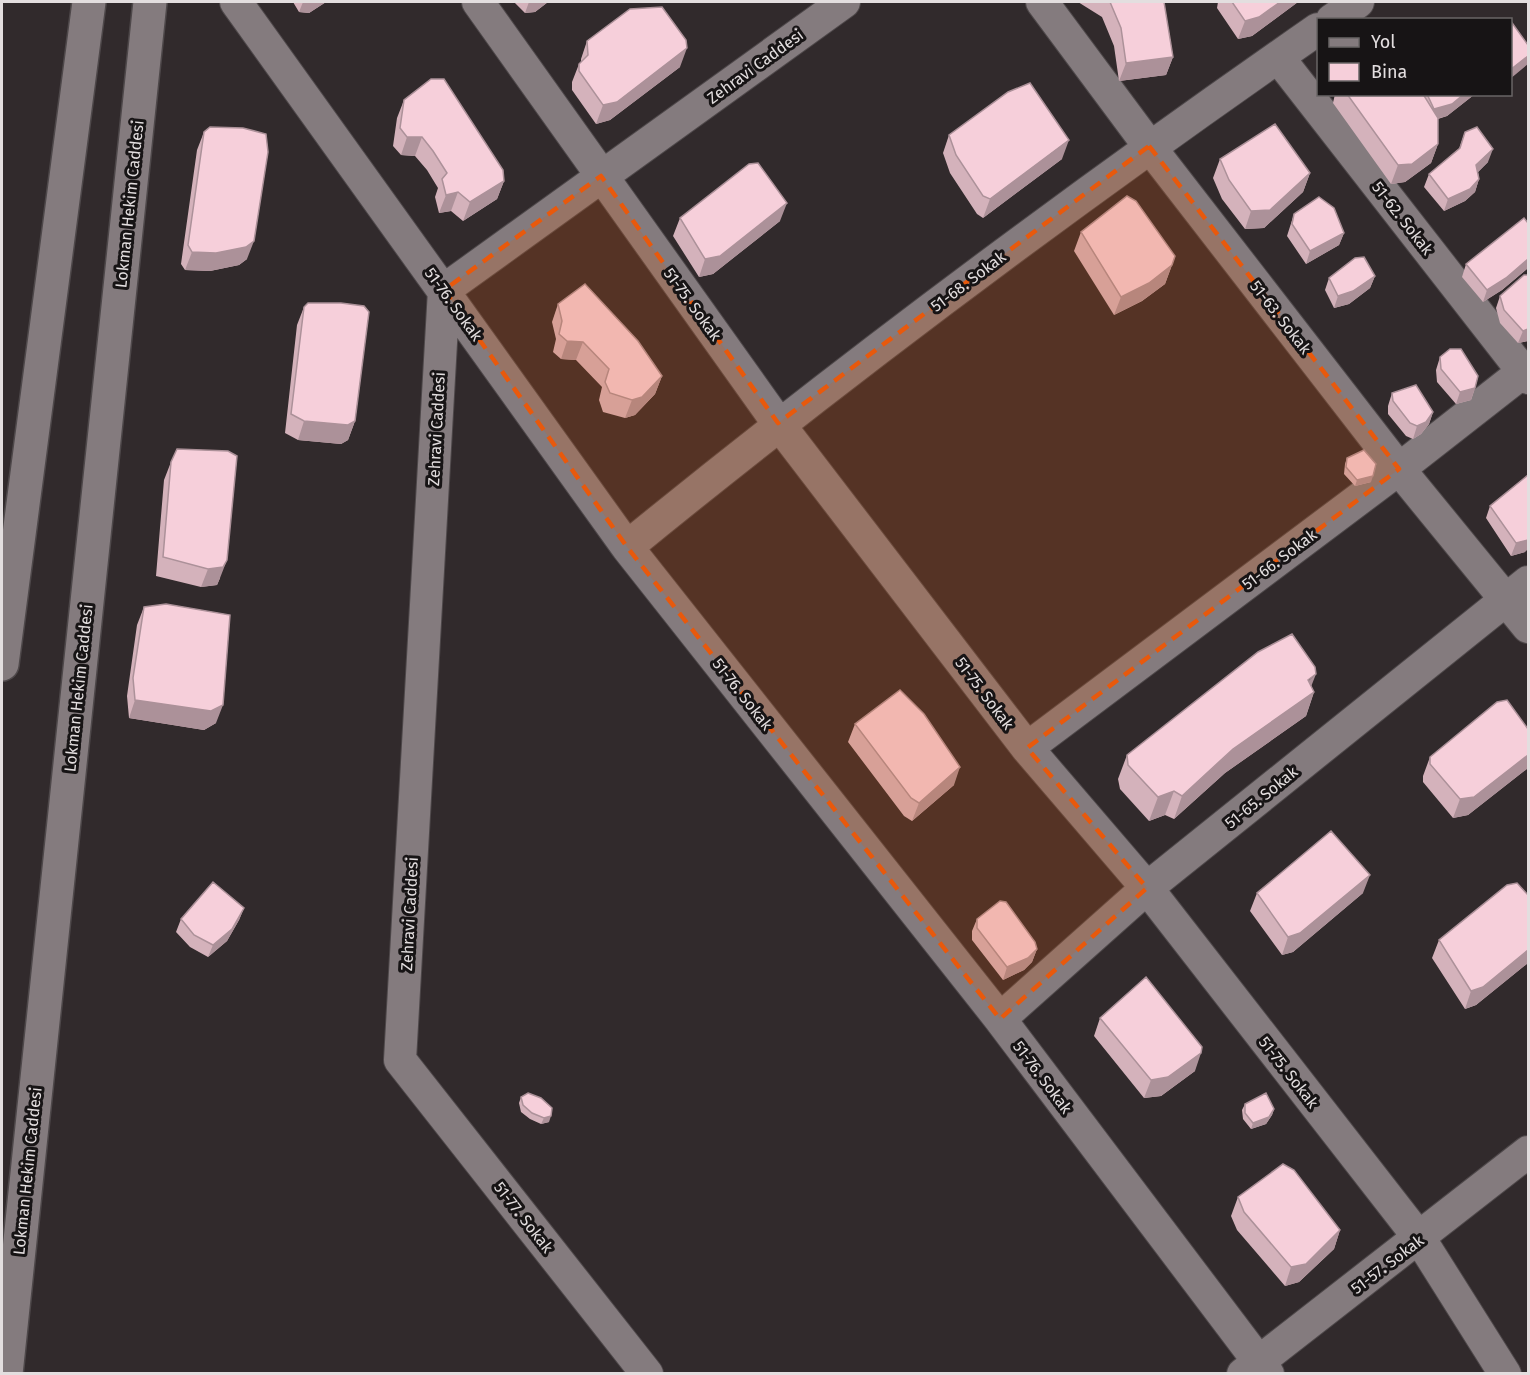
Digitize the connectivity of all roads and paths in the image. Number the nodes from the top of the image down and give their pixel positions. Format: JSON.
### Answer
{"nodes":[{"id":1,"x":88,"y":2,"type":"edge"},
{"id":2,"x":150,"y":2,"type":"edge"},
{"id":3,"x":236,"y":2,"type":"edge"},
{"id":4,"x":478,"y":2,"type":"edge"},
{"id":5,"x":844,"y":2,"type":"edge"},
{"id":6,"x":1042,"y":2,"type":"edge"},
{"id":7,"x":1358,"y":2,"type":"edge"},
{"id":8,"x":1335,"y":18,"type":"edge"},
{"id":9,"x":1317,"y":30,"type":"edge"},
{"id":10,"x":1278,"y":57,"type":"junction"},
{"id":11,"x":1149,"y":146,"type":"junction"},
{"id":12,"x":602,"y":176,"type":"junction"},
{"id":13,"x":444,"y":290,"type":"junction"},
{"id":14,"x":1527,"y":373,"type":"edge"},
{"id":15,"x":778,"y":423,"type":"junction"},
{"id":16,"x":1399,"y":470,"type":"junction"},
{"id":17,"x":627,"y":547,"type":"junction"},
{"id":18,"x":1517,"y":591,"type":"edge"},
{"id":19,"x":1528,"y":627,"type":"edge"},
{"id":20,"x":2,"y":664,"type":"edge"},
{"id":21,"x":1027,"y":748,"type":"junction"},
{"id":22,"x":1147,"y":888,"type":"junction"},
{"id":23,"x":1000,"y":1019,"type":"junction"},
{"id":24,"x":400,"y":1060,"type":"joint"},
{"id":25,"x":1528,"y":1152,"type":"edge"},
{"id":26,"x":1420,"y":1239,"type":"junction"},
{"id":27,"x":1257,"y":1369,"type":"edge"},
{"id":28,"x":6,"y":1374,"type":"edge"},
{"id":29,"x":647,"y":1374,"type":"edge"},
{"id":30,"x":1505,"y":1374,"type":"edge"}],
"edges":[{"from":1,"to":20,"type":"street"},
{"from":2,"to":28,"type":"street","name":"Lokman Hekim Caddesi"},
{"from":3,"to":13,"type":"street","name":"51-76. Sokak"},
{"from":4,"to":12,"type":"street","name":"51-75. Sokak"},
{"from":5,"to":12,"type":"street","name":"Zehravi Caddesi"},
{"from":6,"to":11,"type":"street","name":"51-63. Sokak"},
{"from":7,"to":8,"type":"street"},
{"from":9,"to":10,"type":"street","name":"51-68. Sokak"},
{"from":10,"to":11,"type":"street","name":"51-68. Sokak"},
{"from":10,"to":14,"type":"street","name":"51-62. Sokak"},
{"from":11,"to":15,"type":"street","name":"51-68. Sokak"},
{"from":11,"to":16,"type":"street","name":"51-63. Sokak"},
{"from":12,"to":13,"type":"street","name":"Zehravi Caddesi"},
{"from":12,"to":15,"type":"street","name":"51-75. Sokak"},
{"from":13,"to":17,"type":"street","name":"51-76. Sokak"},
{"from":13,"to":24,"type":"street","name":"Zehravi Caddesi"},
{"from":14,"to":16,"type":"street","name":"51-66. Sokak"},
{"from":15,"to":17,"type":"street","name":"51-68. Sokak"},
{"from":15,"to":21,"type":"street","name":"51-75. Sokak"},
{"from":16,"to":18,"type":"street","name":"51-63. Sokak"},
{"from":16,"to":21,"type":"street","name":"51-66. Sokak"},
{"from":17,"to":23,"type":"street","name":"51-76. Sokak"},
{"from":18,"to":19,"type":"street","name":"51-63. Sokak"},
{"from":18,"to":22,"type":"street","name":"51-65. Sokak"},
{"from":21,"to":22,"type":"street","name":"51-75. Sokak"},
{"from":22,"to":23,"type":"street","name":"51-65. Sokak"},
{"from":22,"to":26,"type":"street","name":"51-75. Sokak"},
{"from":23,"to":27,"type":"street","name":"51-76. Sokak"},
{"from":24,"to":29,"type":"street","name":"51-77. Sokak"},
{"from":25,"to":26,"type":"street","name":"51-57. Sokak"},
{"from":26,"to":27,"type":"street","name":"51-57. Sokak"},
{"from":26,"to":30,"type":"street","name":"51-75. Sokak"}]}
